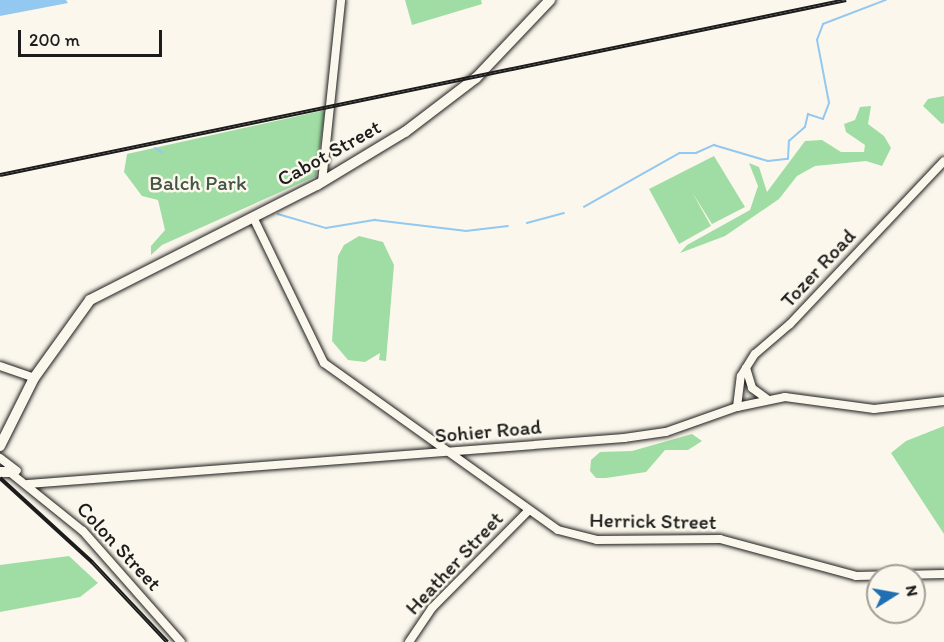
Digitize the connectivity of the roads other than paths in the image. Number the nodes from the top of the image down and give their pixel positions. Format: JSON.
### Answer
{"nodes":[{"id":1,"x":341,"y":0,"type":"edge"},
{"id":2,"x":550,"y":0,"type":"edge"},
{"id":3,"x":944,"y":161,"type":"edge"},
{"id":4,"x":322,"y":182,"type":"junction"},
{"id":5,"x":253,"y":217,"type":"junction"},
{"id":6,"x":746,"y":365,"type":"junction"},
{"id":7,"x":0,"y":366,"type":"edge"},
{"id":8,"x":34,"y":378,"type":"junction"},
{"id":9,"x":767,"y":399,"type":"junction"},
{"id":10,"x":944,"y":401,"type":"edge"},
{"id":11,"x":737,"y":406,"type":"junction"},
{"id":12,"x":422,"y":437,"type":"junction"},
{"id":13,"x":0,"y":446,"type":"edge"},
{"id":14,"x":471,"y":451,"type":"junction"},
{"id":15,"x":444,"y":453,"type":"junction"},
{"id":16,"x":418,"y":455,"type":"junction"},
{"id":17,"x":0,"y":458,"type":"edge"},
{"id":18,"x":465,"y":467,"type":"junction"},
{"id":19,"x":4,"y":470,"type":"edge"},
{"id":20,"x":26,"y":483,"type":"junction"},
{"id":21,"x":528,"y":511,"type":"junction"},
{"id":22,"x":944,"y":574,"type":"edge"},
{"id":23,"x":181,"y":642,"type":"edge"},
{"id":24,"x":409,"y":642,"type":"edge"}],
"edges":[{"from":1,"to":4,"type":"main road"},
{"from":2,"to":4,"type":"highway","name":"Cabot Street"},
{"from":3,"to":6,"type":"main road","name":"Tozer Road"},
{"from":4,"to":5,"type":"highway","name":"Cabot Street"},
{"from":5,"to":8,"type":"highway","name":"Cabot Street"},
{"from":5,"to":12,"type":"main road","name":"Herrick Street"},
{"from":6,"to":9,"type":"main road"},
{"from":6,"to":11,"type":"main road"},
{"from":7,"to":8,"type":"main road"},
{"from":8,"to":13,"type":"highway","name":"Cabot Street"},
{"from":9,"to":10,"type":"main road","name":"Sohier Road"},
{"from":9,"to":11,"type":"main road","name":"Sohier Road"},
{"from":11,"to":14,"type":"main road","name":"Sohier Road"},
{"from":12,"to":15,"type":"main road","name":"Herrick Street"},
{"from":12,"to":16,"type":"main road"},
{"from":14,"to":15,"type":"main road","name":"Sohier Road"},
{"from":14,"to":18,"type":"main road"},
{"from":15,"to":16,"type":"main road","name":"Sohier Road"},
{"from":15,"to":18,"type":"main road","name":"Herrick Street"},
{"from":16,"to":20,"type":"main road","name":"Sohier Road"},
{"from":17,"to":20,"type":"main road","name":"Colon Street"},
{"from":18,"to":21,"type":"main road","name":"Herrick Street"},
{"from":19,"to":20,"type":"main road","name":"Colon Street"},
{"from":20,"to":23,"type":"main road","name":"Colon Street"},
{"from":21,"to":22,"type":"main road","name":"Herrick Street"},
{"from":21,"to":24,"type":"main road","name":"Heather Street"}]}
